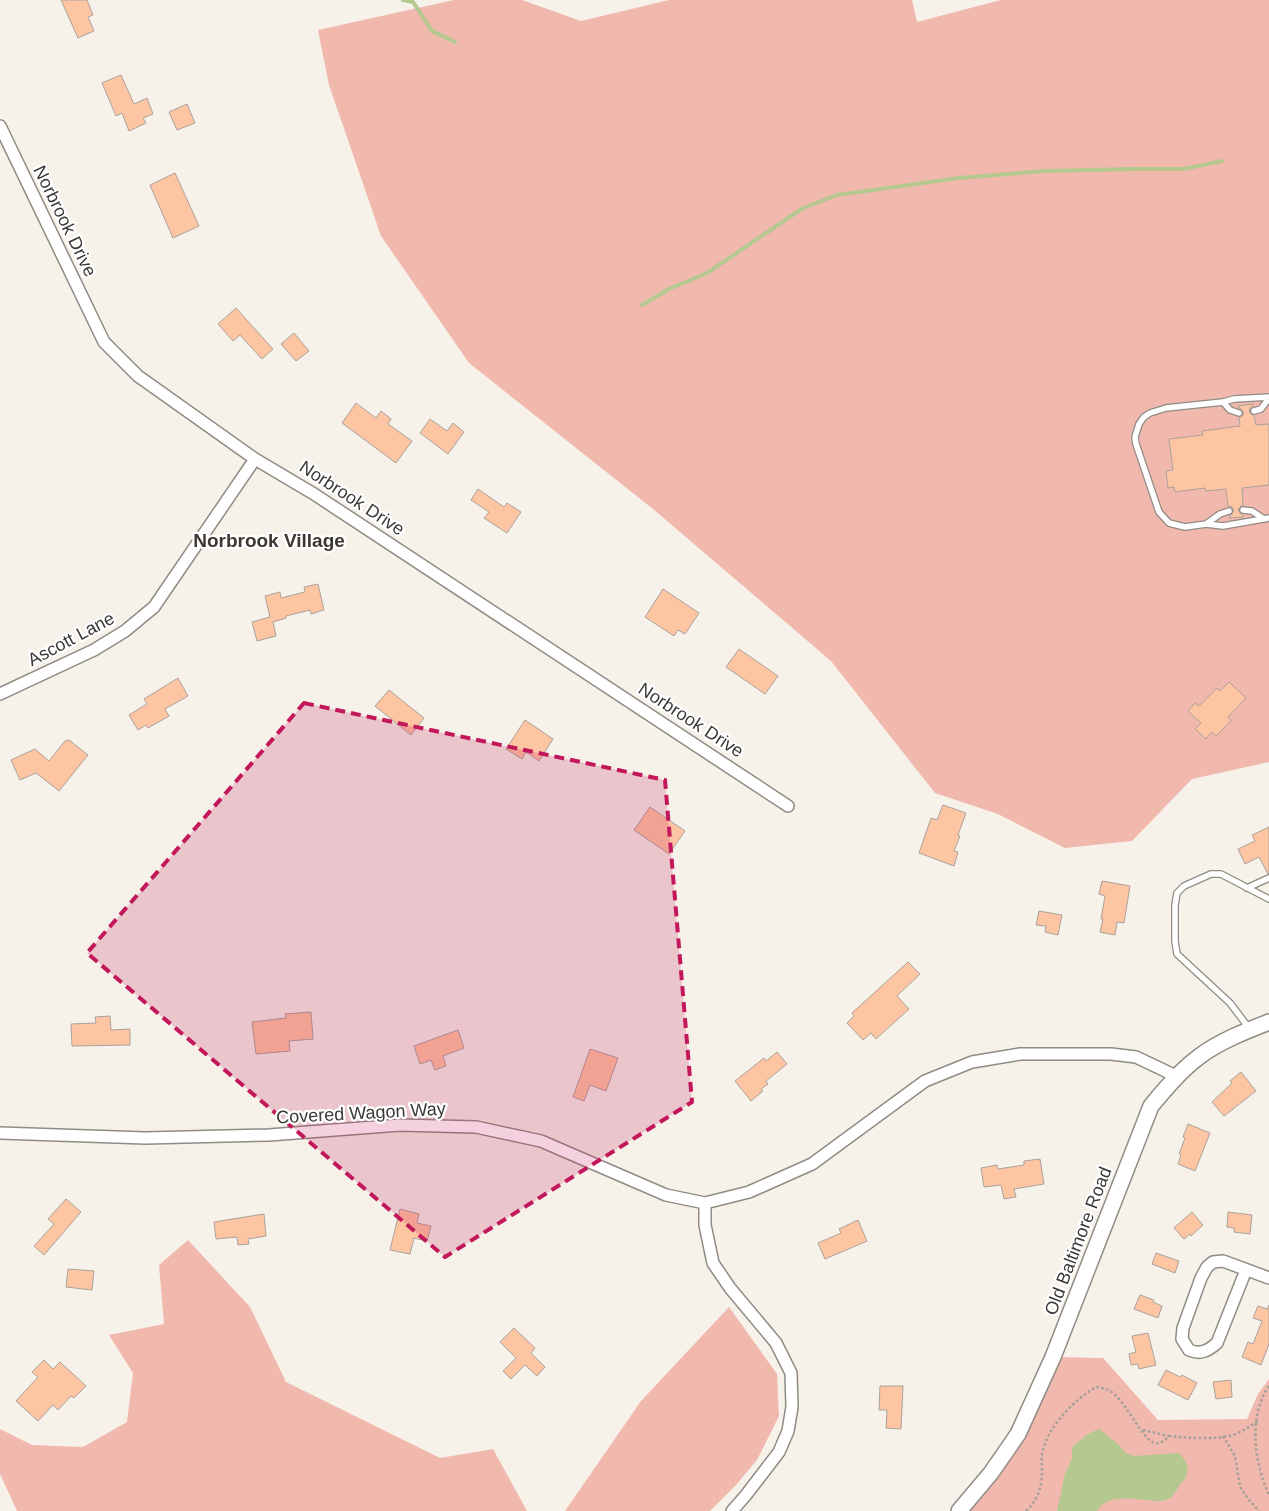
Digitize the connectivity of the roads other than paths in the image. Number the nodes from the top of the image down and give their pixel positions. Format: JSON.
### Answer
{"nodes":[{"id":1,"x":0,"y":126,"type":"edge"},
{"id":2,"x":1269,"y":397,"type":"edge"},
{"id":3,"x":1223,"y":402,"type":"junction"},
{"id":4,"x":1254,"y":411,"type":"dead end"},
{"id":5,"x":1238,"y":413,"type":"dead end"},
{"id":6,"x":255,"y":459,"type":"junction"},
{"id":7,"x":1243,"y":510,"type":"dead end"},
{"id":8,"x":1229,"y":511,"type":"dead end"},
{"id":9,"x":1267,"y":519,"type":"edge"},
{"id":10,"x":1206,"y":524,"type":"junction"},
{"id":11,"x":0,"y":694,"type":"edge"},
{"id":12,"x":788,"y":806,"type":"dead end"},
{"id":13,"x":1269,"y":878,"type":"edge"},
{"id":14,"x":1247,"y":888,"type":"junction"},
{"id":15,"x":1269,"y":900,"type":"edge"},
{"id":16,"x":1269,"y":1022,"type":"edge"},
{"id":17,"x":1250,"y":1029,"type":"junction"},
{"id":18,"x":1176,"y":1076,"type":"junction"},
{"id":19,"x":0,"y":1133,"type":"edge"},
{"id":20,"x":705,"y":1203,"type":"junction"},
{"id":21,"x":1246,"y":1270,"type":"junction"},
{"id":22,"x":1269,"y":1278,"type":"edge"},
{"id":23,"x":732,"y":1511,"type":"edge"},
{"id":24,"x":959,"y":1511,"type":"edge"}],
"edges":[{"from":1,"to":6,"type":"street","name":"Norbrook Drive"},
{"from":2,"to":3,"type":"lane"},
{"from":2,"to":4,"type":"lane"},
{"from":3,"to":5,"type":"lane"},
{"from":3,"to":10,"type":"lane"},
{"from":6,"to":11,"type":"street","name":"Ascott Lane"},
{"from":6,"to":12,"type":"street","name":"Norbrook Drive"},
{"from":7,"to":9,"type":"lane"},
{"from":8,"to":10,"type":"lane"},
{"from":9,"to":10,"type":"lane"},
{"from":13,"to":14,"type":"lane"},
{"from":14,"to":15,"type":"lane"},
{"from":14,"to":17,"type":"lane"},
{"from":16,"to":17,"type":"street","name":"Old Baltimore Road"},
{"from":17,"to":18,"type":"street","name":"Old Baltimore Road"},
{"from":18,"to":20,"type":"street","name":"Covered Wagon Way"},
{"from":18,"to":24,"type":"street","name":"Old Baltimore Road"},
{"from":19,"to":20,"type":"street","name":"Covered Wagon Way"},
{"from":20,"to":23,"type":"street"},
{"from":21,"to":21,"type":"street"},
{"from":21,"to":22,"type":"street"}]}
